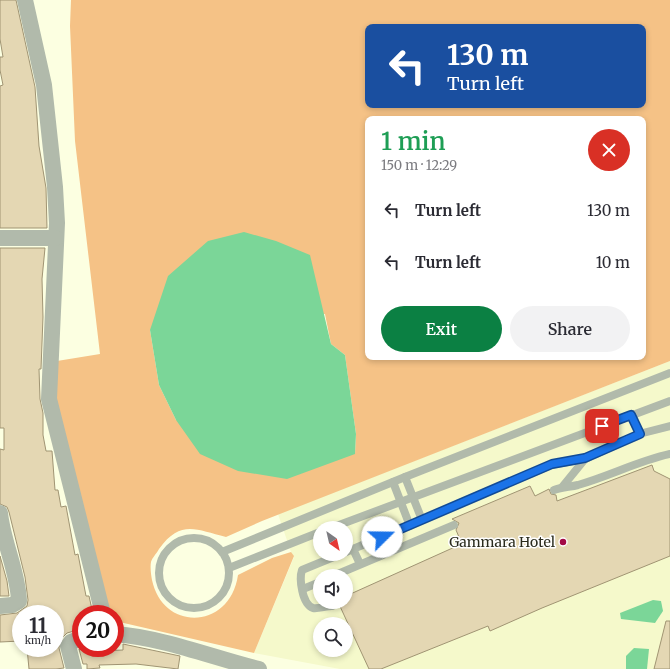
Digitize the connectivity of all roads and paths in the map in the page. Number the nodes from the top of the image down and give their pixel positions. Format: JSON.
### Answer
{"nodes":[{"id":1,"x":25,"y":0,"type":"edge"},
{"id":2,"x":0,"y":238,"type":"edge"},
{"id":3,"x":56,"y":238,"type":"junction"},
{"id":4,"x":670,"y":373,"type":"edge"},
{"id":5,"x":670,"y":401,"type":"edge"},
{"id":6,"x":631,"y":415,"type":"junction"},
{"id":7,"x":670,"y":426,"type":"edge"},
{"id":8,"x":640,"y":434,"type":"junction"},
{"id":9,"x":670,"y":454,"type":"edge"},
{"id":10,"x":585,"y":458,"type":"junction"},
{"id":11,"x":405,"y":477,"type":"junction"},
{"id":12,"x":393,"y":482,"type":"junction"},
{"id":13,"x":563,"y":486,"type":"junction"},
{"id":14,"x":554,"y":490,"type":"dead end"},
{"id":15,"x":413,"y":497,"type":"junction"},
{"id":16,"x":401,"y":501,"type":"junction"},
{"id":17,"x":0,"y":513,"type":"edge"},
{"id":18,"x":422,"y":520,"type":"junction"},
{"id":19,"x":350,"y":521,"type":"edge"},
{"id":20,"x":454,"y":524,"type":"dead end"},
{"id":21,"x":410,"y":526,"type":"junction"},
{"id":22,"x":313,"y":535,"type":"edge"},
{"id":23,"x":353,"y":549,"type":"edge"},
{"id":24,"x":222,"y":552,"type":"junction"},
{"id":25,"x":353,"y":554,"type":"edge"},
{"id":26,"x":324,"y":561,"type":"edge"},
{"id":27,"x":360,"y":564,"type":"junction"},
{"id":28,"x":229,"y":568,"type":"junction"},
{"id":29,"x":349,"y":569,"type":"edge"},
{"id":30,"x":313,"y":585,"type":"edge"},
{"id":31,"x":303,"y":589,"type":"junction"},
{"id":32,"x":101,"y":605,"type":"edge"},
{"id":33,"x":0,"y":606,"type":"edge"},
{"id":34,"x":313,"y":607,"type":"edge"},
{"id":35,"x":124,"y":635,"type":"edge"},
{"id":36,"x":72,"y":642,"type":"edge"},
{"id":37,"x":74,"y":669,"type":"edge"},
{"id":38,"x":259,"y":669,"type":"edge"}],
"edges":[{"from":1,"to":3,"type":"street"},
{"from":2,"to":3,"type":"street"},
{"from":3,"to":32,"type":"street"},
{"from":4,"to":11,"type":"lane"},
{"from":5,"to":6,"type":"lane"},
{"from":6,"to":8,"type":"lane"},
{"from":6,"to":15,"type":"lane"},
{"from":7,"to":8,"type":"lane"},
{"from":8,"to":10,"type":"lane"},
{"from":9,"to":13,"type":"lane"},
{"from":10,"to":13,"type":"lane"},
{"from":10,"to":18,"type":"lane"},
{"from":11,"to":12,"type":"lane"},
{"from":11,"to":15,"type":"lane"},
{"from":12,"to":16,"type":"lane"},
{"from":12,"to":24,"type":"lane"},
{"from":13,"to":14,"type":"lane"},
{"from":15,"to":16,"type":"lane"},
{"from":15,"to":18,"type":"lane"},
{"from":16,"to":19,"type":"lane"},
{"from":16,"to":21,"type":"lane"},
{"from":17,"to":33,"type":"street"},
{"from":18,"to":21,"type":"lane"},
{"from":20,"to":27,"type":"lane"},
{"from":21,"to":23,"type":"lane"},
{"from":22,"to":28,"type":"lane"},
{"from":24,"to":28,"type":"lane"},
{"from":24,"to":28,"type":"lane"},
{"from":25,"to":27,"type":"lane"},
{"from":26,"to":31,"type":"lane"},
{"from":27,"to":29,"type":"lane"},
{"from":30,"to":31,"type":"lane"},
{"from":31,"to":34,"type":"lane"},
{"from":35,"to":38,"type":"street"},
{"from":36,"to":37,"type":"street"}]}
